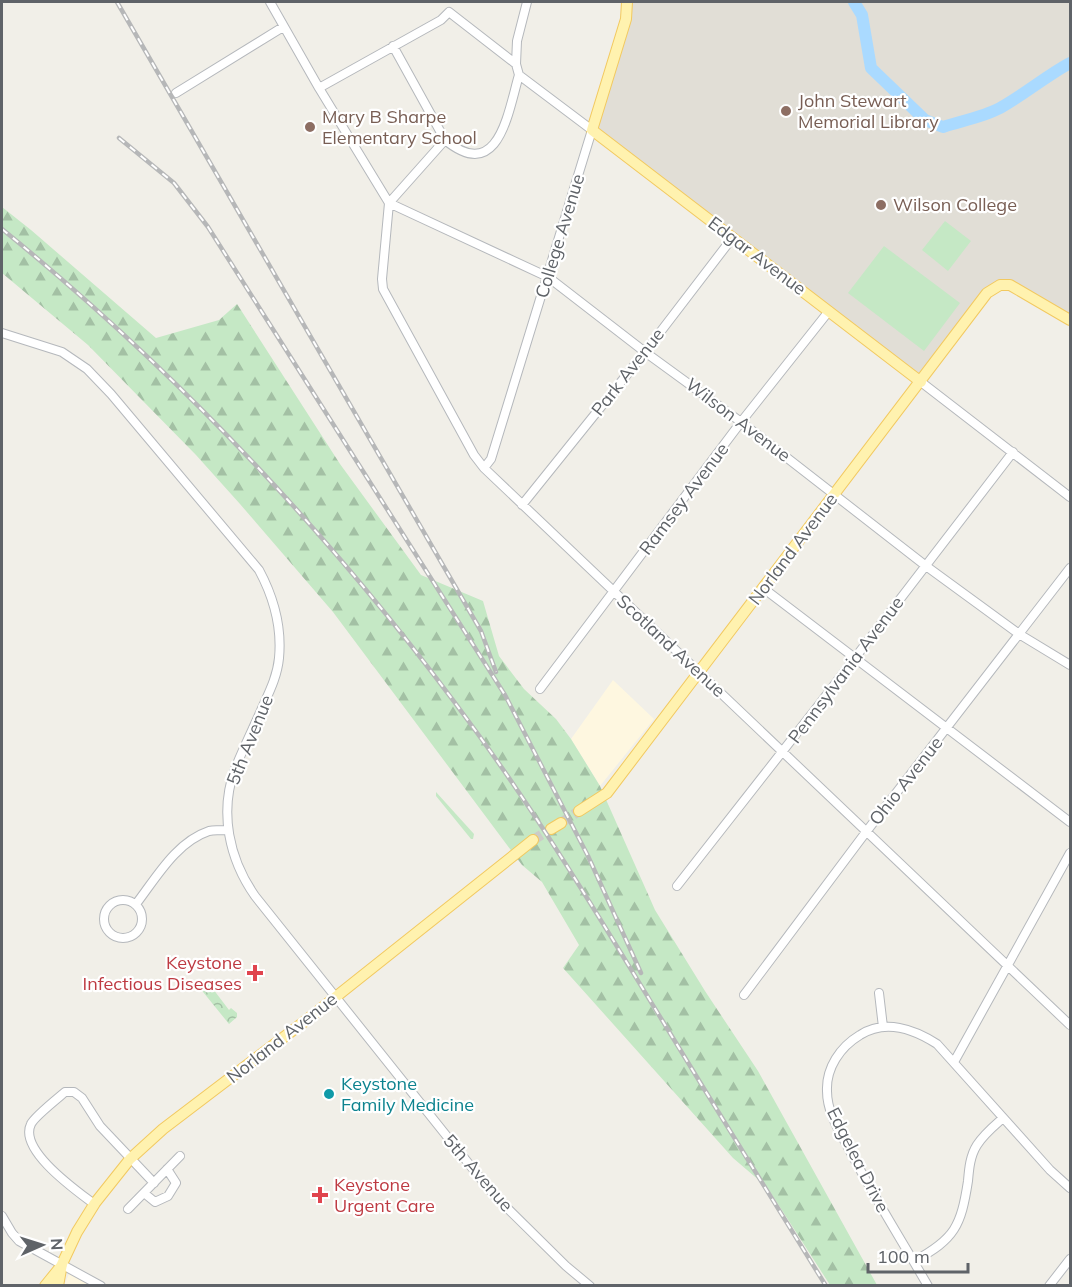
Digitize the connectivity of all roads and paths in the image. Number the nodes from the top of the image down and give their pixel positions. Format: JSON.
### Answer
{"nodes":[{"id":1,"x":270,"y":2,"type":"edge"},
{"id":2,"x":527,"y":2,"type":"edge"},
{"id":3,"x":627,"y":2,"type":"edge"},
{"id":4,"x":283,"y":27,"type":"junction"},
{"id":5,"x":393,"y":46,"type":"junction"},
{"id":6,"x":516,"y":64,"type":"junction"},
{"id":7,"x":519,"y":75,"type":"junction"},
{"id":8,"x":319,"y":88,"type":"junction"},
{"id":9,"x":176,"y":93,"type":"dead end"},
{"id":10,"x":592,"y":130,"type":"junction"},
{"id":11,"x":445,"y":140,"type":"junction"},
{"id":12,"x":389,"y":203,"type":"junction"},
{"id":13,"x":733,"y":237,"type":"junction"},
{"id":14,"x":548,"y":277,"type":"junction"},
{"id":15,"x":829,"y":311,"type":"junction"},
{"id":16,"x":1071,"y":320,"type":"edge"},
{"id":17,"x":2,"y":333,"type":"edge"},
{"id":18,"x":645,"y":352,"type":"junction"},
{"id":19,"x":921,"y":382,"type":"junction"},
{"id":20,"x":741,"y":422,"type":"junction"},
{"id":21,"x":1013,"y":452,"type":"junction"},
{"id":22,"x":484,"y":468,"type":"junction"},
{"id":23,"x":835,"y":494,"type":"junction"},
{"id":24,"x":1071,"y":497,"type":"edge"},
{"id":25,"x":522,"y":505,"type":"junction"},
{"id":26,"x":926,"y":566,"type":"junction"},
{"id":27,"x":1071,"y":568,"type":"edge"},
{"id":28,"x":763,"y":588,"type":"junction"},
{"id":29,"x":614,"y":592,"type":"junction"},
{"id":30,"x":1019,"y":634,"type":"junction"},
{"id":31,"x":855,"y":658,"type":"junction"},
{"id":32,"x":1071,"y":664,"type":"edge"},
{"id":33,"x":700,"y":673,"type":"junction"},
{"id":34,"x":540,"y":688,"type":"dead end"},
{"id":35,"x":948,"y":728,"type":"junction"},
{"id":36,"x":782,"y":753,"type":"junction"},
{"id":37,"x":579,"y":811,"type":"tunnel mouth"},
{"id":38,"x":1071,"y":822,"type":"edge"},
{"id":39,"x":228,"y":830,"type":"junction"},
{"id":40,"x":866,"y":832,"type":"junction"},
{"id":41,"x":533,"y":840,"type":"tunnel mouth"},
{"id":42,"x":1071,"y":853,"type":"edge"},
{"id":43,"x":677,"y":886,"type":"dead end"},
{"id":44,"x":136,"y":904,"type":"junction"},
{"id":45,"x":1008,"y":967,"type":"junction"},
{"id":46,"x":879,"y":993,"type":"dead end"},
{"id":47,"x":744,"y":995,"type":"dead end"},
{"id":48,"x":335,"y":997,"type":"junction"},
{"id":49,"x":1071,"y":1025,"type":"edge"},
{"id":50,"x":883,"y":1027,"type":"junction"},
{"id":51,"x":954,"y":1062,"type":"junction"},
{"id":52,"x":1003,"y":1118,"type":"junction"},
{"id":53,"x":180,"y":1156,"type":"dead end"},
{"id":54,"x":130,"y":1159,"type":"junction"},
{"id":55,"x":167,"y":1169,"type":"junction"},
{"id":56,"x":154,"y":1182,"type":"junction"},
{"id":57,"x":1071,"y":1188,"type":"edge"},
{"id":58,"x":144,"y":1193,"type":"junction"},
{"id":59,"x":94,"y":1204,"type":"junction"},
{"id":60,"x":128,"y":1209,"type":"dead end"},
{"id":61,"x":2,"y":1219,"type":"edge"},
{"id":62,"x":1071,"y":1259,"type":"edge"},
{"id":63,"x":914,"y":1261,"type":"junction"},
{"id":64,"x":62,"y":1264,"type":"junction"},
{"id":65,"x":45,"y":1286,"type":"edge"},
{"id":66,"x":58,"y":1286,"type":"edge"},
{"id":67,"x":101,"y":1286,"type":"edge"},
{"id":68,"x":590,"y":1286,"type":"edge"},
{"id":69,"x":928,"y":1286,"type":"edge"},
{"id":70,"x":1049,"y":1286,"type":"edge"}],
"edges":[{"from":1,"to":4,"type":"street"},
{"from":2,"to":6,"type":"street"},
{"from":3,"to":10,"type":"main road","name":"College Avenue"},
{"from":4,"to":8,"type":"street"},
{"from":4,"to":9,"type":"street"},
{"from":5,"to":6,"type":"street"},
{"from":5,"to":8,"type":"street"},
{"from":5,"to":11,"type":"street"},
{"from":6,"to":7,"type":"street"},
{"from":7,"to":10,"type":"street","name":"Edgar Avenue"},
{"from":7,"to":11,"type":"street"},
{"from":8,"to":12,"type":"street"},
{"from":10,"to":13,"type":"main road","name":"Edgar Avenue"},
{"from":10,"to":14,"type":"street","name":"College Avenue"},
{"from":11,"to":12,"type":"street"},
{"from":12,"to":14,"type":"street","name":"Wilson Avenue"},
{"from":12,"to":22,"type":"street","name":"Scotland Avenue"},
{"from":13,"to":15,"type":"main road","name":"Edgar Avenue"},
{"from":13,"to":18,"type":"street","name":"Park Avenue"},
{"from":14,"to":18,"type":"street","name":"Wilson Avenue"},
{"from":14,"to":22,"type":"street","name":"College Avenue"},
{"from":15,"to":19,"type":"main road","name":"Edgar Avenue"},
{"from":15,"to":20,"type":"street","name":"Ramsey Avenue"},
{"from":16,"to":19,"type":"main road","name":"Norland Avenue"},
{"from":17,"to":39,"type":"street","name":"5th Avenue"},
{"from":18,"to":20,"type":"street","name":"Wilson Avenue"},
{"from":18,"to":25,"type":"street","name":"Park Avenue"},
{"from":19,"to":21,"type":"street","name":"Edgar Avenue"},
{"from":19,"to":23,"type":"main road","name":"Norland Avenue"},
{"from":20,"to":23,"type":"street","name":"Wilson Avenue"},
{"from":20,"to":29,"type":"street","name":"Ramsey Avenue"},
{"from":21,"to":24,"type":"street","name":"Edgar Avenue"},
{"from":21,"to":26,"type":"street","name":"Pennsylvania Avenue"},
{"from":22,"to":25,"type":"street","name":"Scotland Avenue"},
{"from":23,"to":26,"type":"street","name":"Wilson Avenue"},
{"from":23,"to":28,"type":"main road","name":"Norland Avenue"},
{"from":25,"to":29,"type":"street","name":"Scotland Avenue"},
{"from":26,"to":30,"type":"street","name":"Wilson Avenue"},
{"from":26,"to":31,"type":"street","name":"Pennsylvania Avenue"},
{"from":27,"to":30,"type":"street","name":"Ohio Avenue"},
{"from":28,"to":31,"type":"street"},
{"from":28,"to":33,"type":"main road","name":"Norland Avenue"},
{"from":29,"to":33,"type":"street","name":"Scotland Avenue"},
{"from":29,"to":34,"type":"street","name":"Ramsey Avenue"},
{"from":30,"to":32,"type":"street","name":"Wilson Avenue"},
{"from":30,"to":35,"type":"street","name":"Ohio Avenue"},
{"from":31,"to":35,"type":"street"},
{"from":31,"to":36,"type":"street","name":"Pennsylvania Avenue"},
{"from":33,"to":36,"type":"street","name":"Scotland Avenue"},
{"from":33,"to":37,"type":"main road","name":"Norland Avenue"},
{"from":35,"to":38,"type":"street"},
{"from":35,"to":40,"type":"street","name":"Ohio Avenue"},
{"from":36,"to":40,"type":"street","name":"Scotland Avenue"},
{"from":36,"to":43,"type":"street","name":"Pennsylvania Avenue"},
{"from":39,"to":44,"type":"street"},
{"from":39,"to":48,"type":"street","name":"5th Avenue"},
{"from":40,"to":45,"type":"street","name":"Scotland Avenue"},
{"from":40,"to":47,"type":"street","name":"Ohio Avenue"},
{"from":41,"to":48,"type":"main road","name":"Norland Avenue"},
{"from":42,"to":45,"type":"street"},
{"from":44,"to":44,"type":"street"},
{"from":45,"to":49,"type":"street","name":"Scotland Avenue"},
{"from":45,"to":51,"type":"street"},
{"from":46,"to":50,"type":"street"},
{"from":48,"to":54,"type":"main road","name":"Norland Avenue"},
{"from":48,"to":68,"type":"street","name":"5th Avenue"},
{"from":50,"to":51,"type":"street"},
{"from":50,"to":63,"type":"street","name":"Edgelea Drive"},
{"from":51,"to":52,"type":"street"},
{"from":52,"to":57,"type":"street"},
{"from":52,"to":63,"type":"street"},
{"from":53,"to":55,"type":"street"},
{"from":54,"to":56,"type":"street"},
{"from":54,"to":59,"type":"main road","name":"Norland Avenue"},
{"from":54,"to":59,"type":"street"},
{"from":55,"to":56,"type":"street"},
{"from":55,"to":58,"type":"street"},
{"from":56,"to":58,"type":"street"},
{"from":58,"to":60,"type":"street"},
{"from":59,"to":64,"type":"main road","name":"Norland Avenue"},
{"from":61,"to":64,"type":"street"},
{"from":62,"to":70,"type":"street"},
{"from":63,"to":69,"type":"street","name":"Edgelea Drive"},
{"from":64,"to":65,"type":"main road","name":"Norland Avenue"},
{"from":64,"to":66,"type":"main road","name":"Norland Avenue"},
{"from":64,"to":67,"type":"street"}]}
